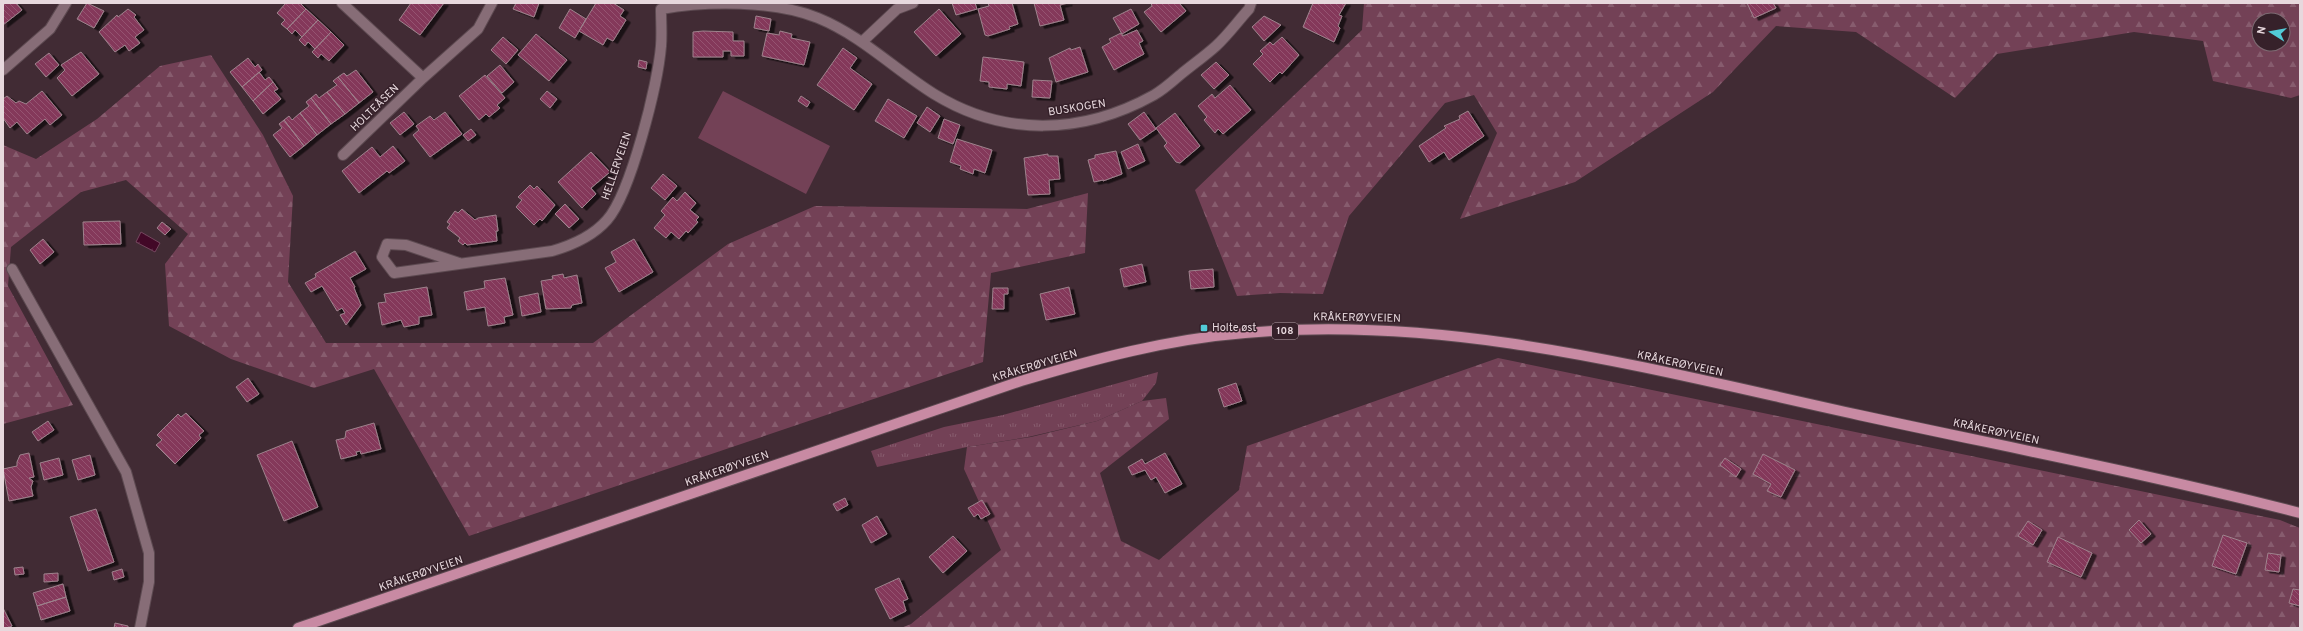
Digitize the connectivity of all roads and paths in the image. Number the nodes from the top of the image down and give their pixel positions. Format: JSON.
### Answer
{"nodes":[{"id":1,"x":66,"y":3,"type":"edge"},
{"id":2,"x":342,"y":3,"type":"edge"},
{"id":3,"x":492,"y":3,"type":"edge"},
{"id":4,"x":913,"y":3,"type":"edge"},
{"id":5,"x":1251,"y":3,"type":"edge"},
{"id":6,"x":658,"y":6,"type":"edge"},
{"id":7,"x":863,"y":42,"type":"junction"},
{"id":8,"x":3,"y":70,"type":"edge"},
{"id":9,"x":423,"y":78,"type":"junction"},
{"id":10,"x":343,"y":155,"type":"dead end"},
{"id":11,"x":459,"y":263,"type":"junction"},
{"id":12,"x":12,"y":269,"type":"dead end"},
{"id":13,"x":2300,"y":513,"type":"edge"},
{"id":14,"x":140,"y":628,"type":"edge"},
{"id":15,"x":298,"y":628,"type":"edge"}],
"edges":[{"from":1,"to":8,"type":"street"},
{"from":2,"to":9,"type":"street"},
{"from":3,"to":9,"type":"street","name":"HOLTEÅSEN"},
{"from":4,"to":7,"type":"street"},
{"from":5,"to":7,"type":"street","name":"BUSKOGEN"},
{"from":6,"to":7,"type":"street","name":"BUSKOGEN"},
{"from":6,"to":11,"type":"street","name":"HELLERVEIEN"},
{"from":9,"to":10,"type":"street","name":"HOLTEÅSEN"},
{"from":11,"to":11,"type":"street","name":"HELLERVEIEN"},
{"from":12,"to":14,"type":"street"},
{"from":13,"to":15,"type":"main road","name":"KRÅKERØYVEIEN","number":"108"}]}
